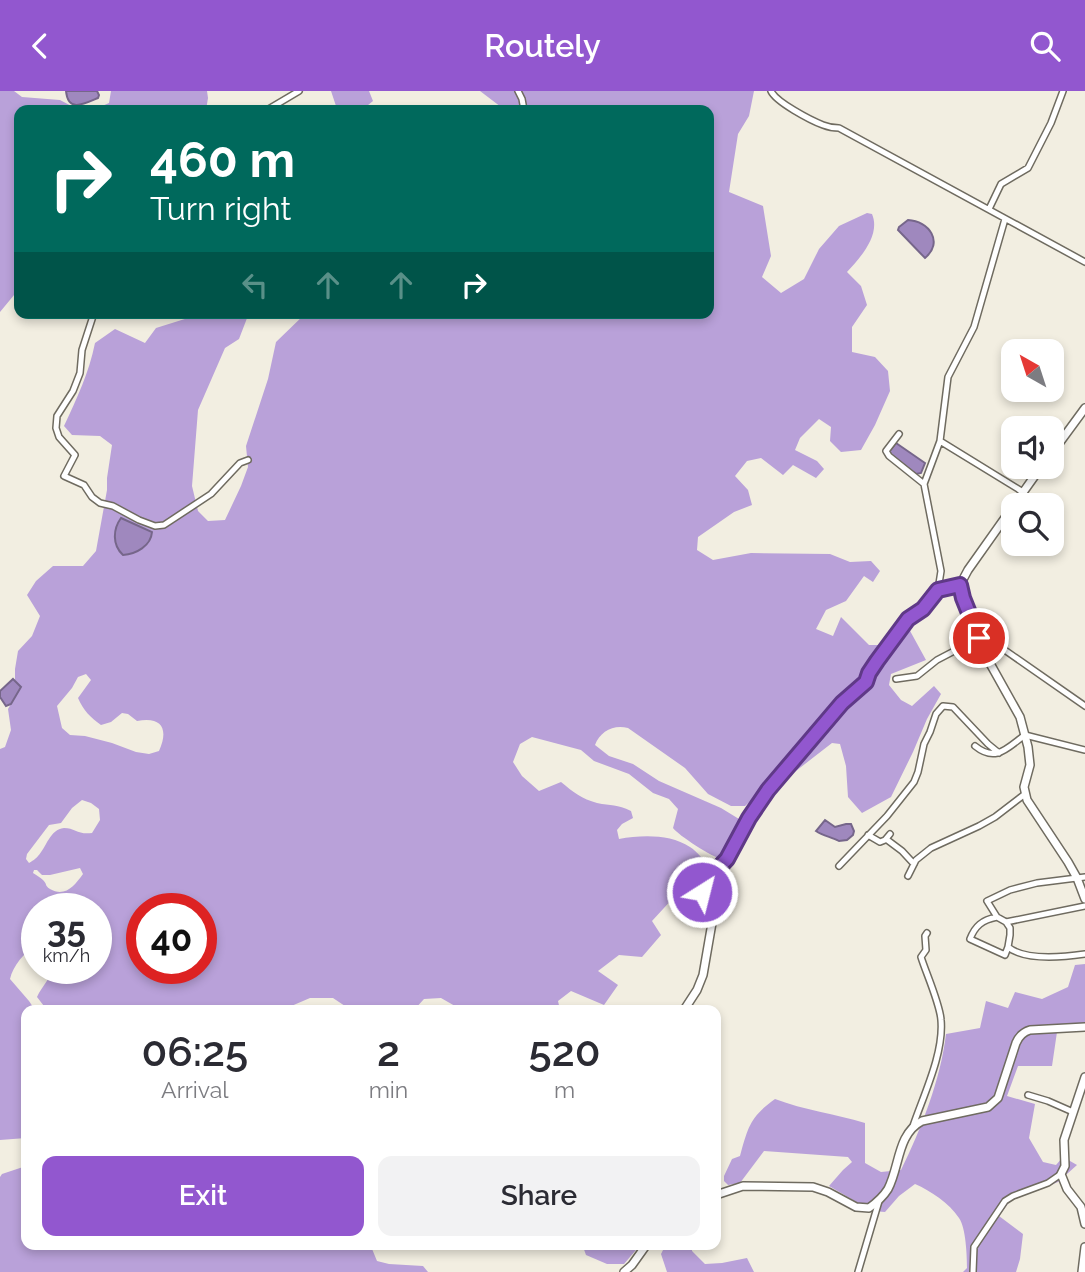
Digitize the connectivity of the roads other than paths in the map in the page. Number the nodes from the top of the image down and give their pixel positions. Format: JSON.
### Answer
{"nodes":[{"id":1,"x":299,"y":91,"type":"edge"},
{"id":2,"x":771,"y":91,"type":"edge"},
{"id":3,"x":1063,"y":91,"type":"edge"},
{"id":4,"x":275,"y":105,"type":"edge"},
{"id":5,"x":989,"y":209,"type":"junction"},
{"id":6,"x":1005,"y":219,"type":"junction"},
{"id":7,"x":1085,"y":262,"type":"edge"},
{"id":8,"x":92,"y":319,"type":"edge"},
{"id":9,"x":1085,"y":408,"type":"edge"},
{"id":10,"x":899,"y":434,"type":"dead end"},
{"id":11,"x":1064,"y":437,"type":"edge"},
{"id":12,"x":940,"y":441,"type":"junction"},
{"id":13,"x":248,"y":460,"type":"dead end"},
{"id":14,"x":1032,"y":479,"type":"edge"},
{"id":15,"x":924,"y":484,"type":"junction"},
{"id":16,"x":1023,"y":492,"type":"junction"},
{"id":17,"x":960,"y":585,"type":"junction"},
{"id":18,"x":938,"y":590,"type":"junction"},
{"id":19,"x":977,"y":634,"type":"junction"},
{"id":20,"x":896,"y":679,"type":"dead end"},
{"id":21,"x":1085,"y":706,"type":"edge"},
{"id":22,"x":1025,"y":735,"type":"junction"},
{"id":23,"x":975,"y":746,"type":"dead end"},
{"id":24,"x":1085,"y":750,"type":"edge"},
{"id":25,"x":999,"y":753,"type":"junction"},
{"id":26,"x":1025,"y":794,"type":"junction"},
{"id":27,"x":868,"y":835,"type":"junction"},
{"id":28,"x":914,"y":864,"type":"junction"},
{"id":29,"x":839,"y":866,"type":"dead end"},
{"id":30,"x":908,"y":876,"type":"dead end"},
{"id":31,"x":1081,"y":878,"type":"edge"},
{"id":32,"x":1085,"y":899,"type":"edge"},
{"id":33,"x":1085,"y":906,"type":"edge"},
{"id":34,"x":997,"y":918,"type":"junction"},
{"id":35,"x":1006,"y":922,"type":"junction"},
{"id":36,"x":927,"y":933,"type":"dead end"},
{"id":37,"x":1008,"y":947,"type":"junction"},
{"id":38,"x":1085,"y":954,"type":"edge"},
{"id":39,"x":687,"y":1005,"type":"edge"},
{"id":40,"x":1085,"y":1027,"type":"edge"},
{"id":41,"x":1085,"y":1077,"type":"edge"},
{"id":42,"x":1028,"y":1095,"type":"dead end"},
{"id":43,"x":1073,"y":1112,"type":"junction"},
{"id":44,"x":913,"y":1126,"type":"junction"},
{"id":45,"x":1061,"y":1174,"type":"junction"},
{"id":46,"x":721,"y":1193,"type":"edge"},
{"id":47,"x":879,"y":1201,"type":"junction"},
{"id":48,"x":1085,"y":1224,"type":"edge"},
{"id":49,"x":1085,"y":1247,"type":"edge"},
{"id":50,"x":643,"y":1250,"type":"edge"},
{"id":51,"x":624,"y":1272,"type":"edge"},
{"id":52,"x":858,"y":1272,"type":"edge"},
{"id":53,"x":973,"y":1272,"type":"edge"},
{"id":54,"x":1082,"y":1272,"type":"edge"}],
"edges":[{"from":1,"to":4,"type":"street"},
{"from":2,"to":5,"type":"street"},
{"from":3,"to":5,"type":"street"},
{"from":5,"to":6,"type":"street"},
{"from":6,"to":7,"type":"street"},
{"from":6,"to":12,"type":"street"},
{"from":8,"to":13,"type":"street"},
{"from":9,"to":11,"type":"street"},
{"from":10,"to":15,"type":"street"},
{"from":12,"to":15,"type":"street"},
{"from":12,"to":16,"type":"street"},
{"from":14,"to":16,"type":"street"},
{"from":15,"to":18,"type":"street"},
{"from":16,"to":17,"type":"street"},
{"from":17,"to":18,"type":"street"},
{"from":17,"to":19,"type":"street"},
{"from":18,"to":39,"type":"street"},
{"from":19,"to":20,"type":"street"},
{"from":19,"to":21,"type":"street"},
{"from":19,"to":22,"type":"street"},
{"from":22,"to":24,"type":"street"},
{"from":22,"to":25,"type":"street"},
{"from":22,"to":26,"type":"street"},
{"from":23,"to":25,"type":"street"},
{"from":25,"to":27,"type":"street"},
{"from":26,"to":28,"type":"street"},
{"from":26,"to":31,"type":"street"},
{"from":27,"to":28,"type":"street"},
{"from":27,"to":29,"type":"street"},
{"from":28,"to":30,"type":"street"},
{"from":31,"to":32,"type":"street"},
{"from":31,"to":34,"type":"street"},
{"from":33,"to":35,"type":"street"},
{"from":34,"to":35,"type":"street"},
{"from":34,"to":37,"type":"street"},
{"from":35,"to":37,"type":"street"},
{"from":36,"to":44,"type":"street"},
{"from":37,"to":38,"type":"street"},
{"from":40,"to":44,"type":"street"},
{"from":41,"to":43,"type":"street"},
{"from":42,"to":43,"type":"street"},
{"from":43,"to":45,"type":"street"},
{"from":44,"to":47,"type":"street"},
{"from":45,"to":48,"type":"street"},
{"from":45,"to":53,"type":"street"},
{"from":46,"to":47,"type":"street"},
{"from":47,"to":52,"type":"street"},
{"from":49,"to":54,"type":"street"},
{"from":50,"to":51,"type":"street"}]}
